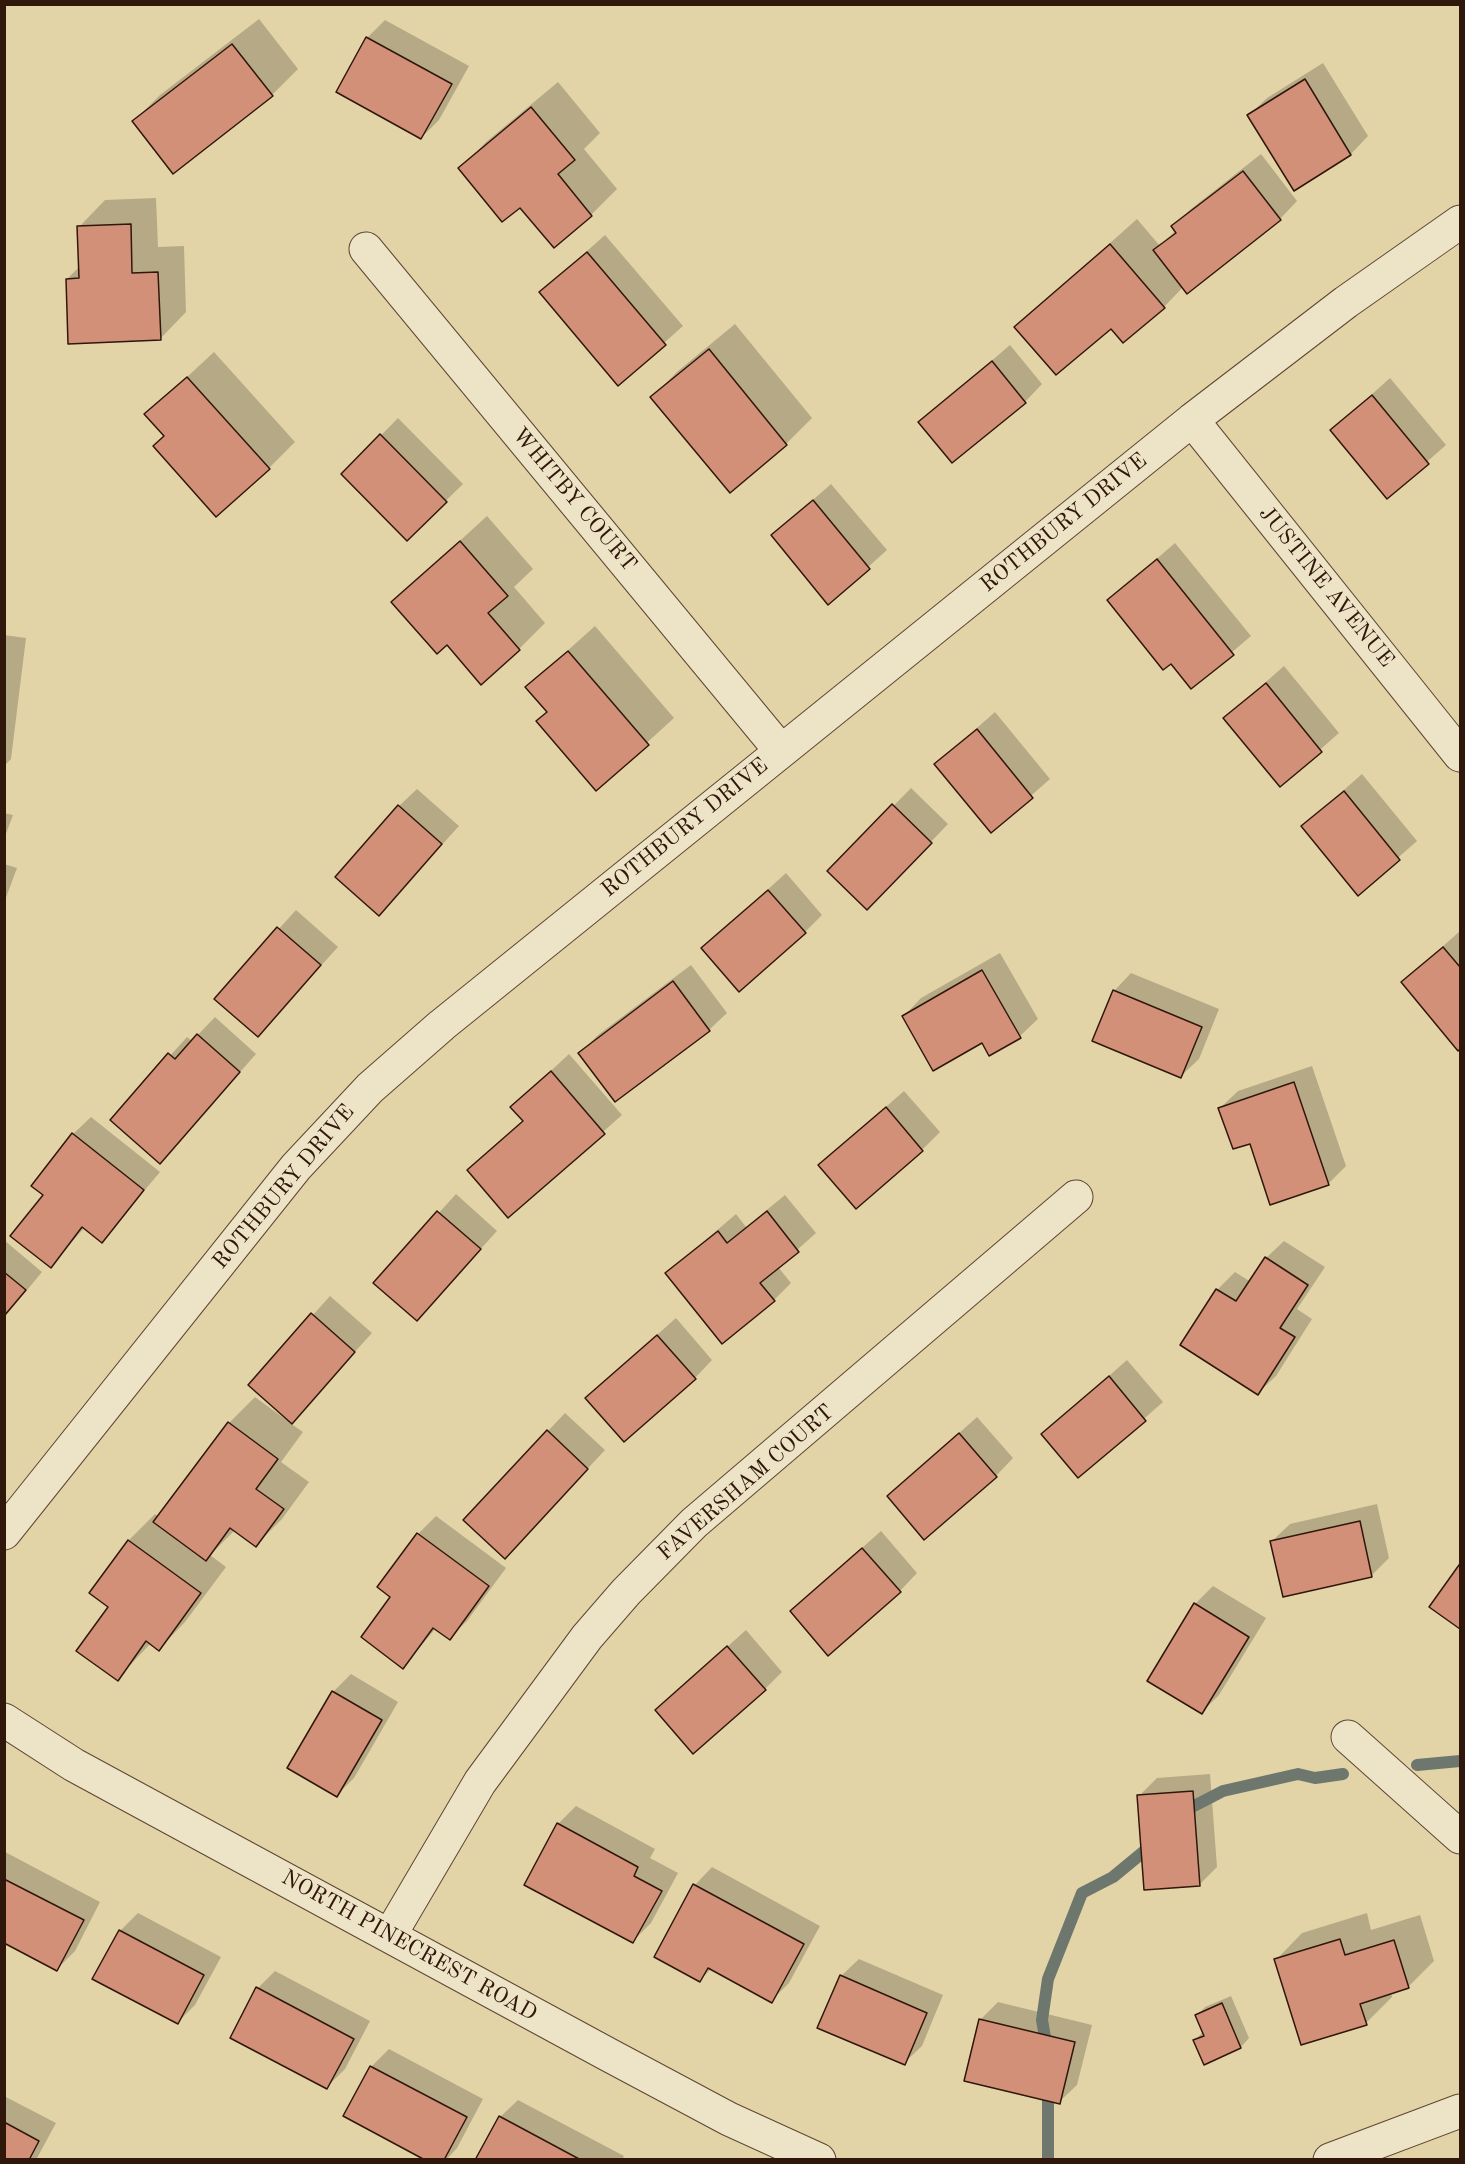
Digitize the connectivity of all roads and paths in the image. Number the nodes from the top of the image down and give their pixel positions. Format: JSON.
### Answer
{"nodes":[{"id":1,"x":1461,"y":222,"type":"edge"},
{"id":2,"x":366,"y":249,"type":"dead end"},
{"id":3,"x":1192,"y":420,"type":"junction"},
{"id":4,"x":781,"y":751,"type":"junction"},
{"id":5,"x":1461,"y":755,"type":"edge"},
{"id":6,"x":1076,"y":1197,"type":"dead end"},
{"id":7,"x":4,"y":1533,"type":"edge"},
{"id":8,"x":4,"y":1720,"type":"edge"},
{"id":9,"x":1348,"y":1737,"type":"dead end"},
{"id":10,"x":1461,"y":1837,"type":"edge"},
{"id":11,"x":390,"y":1935,"type":"junction"},
{"id":12,"x":1461,"y":2111,"type":"edge"},
{"id":13,"x":819,"y":2160,"type":"edge"},
{"id":14,"x":1330,"y":2160,"type":"edge"}],
"edges":[{"from":1,"to":3,"type":"street","name":"ROTHBURY DRIVE"},
{"from":2,"to":4,"type":"street","name":"WHITBY COURT"},
{"from":3,"to":4,"type":"street","name":"ROTHBURY DRIVE"},
{"from":3,"to":5,"type":"street","name":"JUSTINE AVENUE"},
{"from":4,"to":7,"type":"street","name":"ROTHBURY DRIVE"},
{"from":6,"to":11,"type":"street","name":"FAVERSHAM COURT"},
{"from":8,"to":11,"type":"street","name":"NORTH PINECREST ROAD"},
{"from":9,"to":10,"type":"street"},
{"from":11,"to":13,"type":"street","name":"NORTH PINECREST ROAD"},
{"from":12,"to":14,"type":"street"}]}
